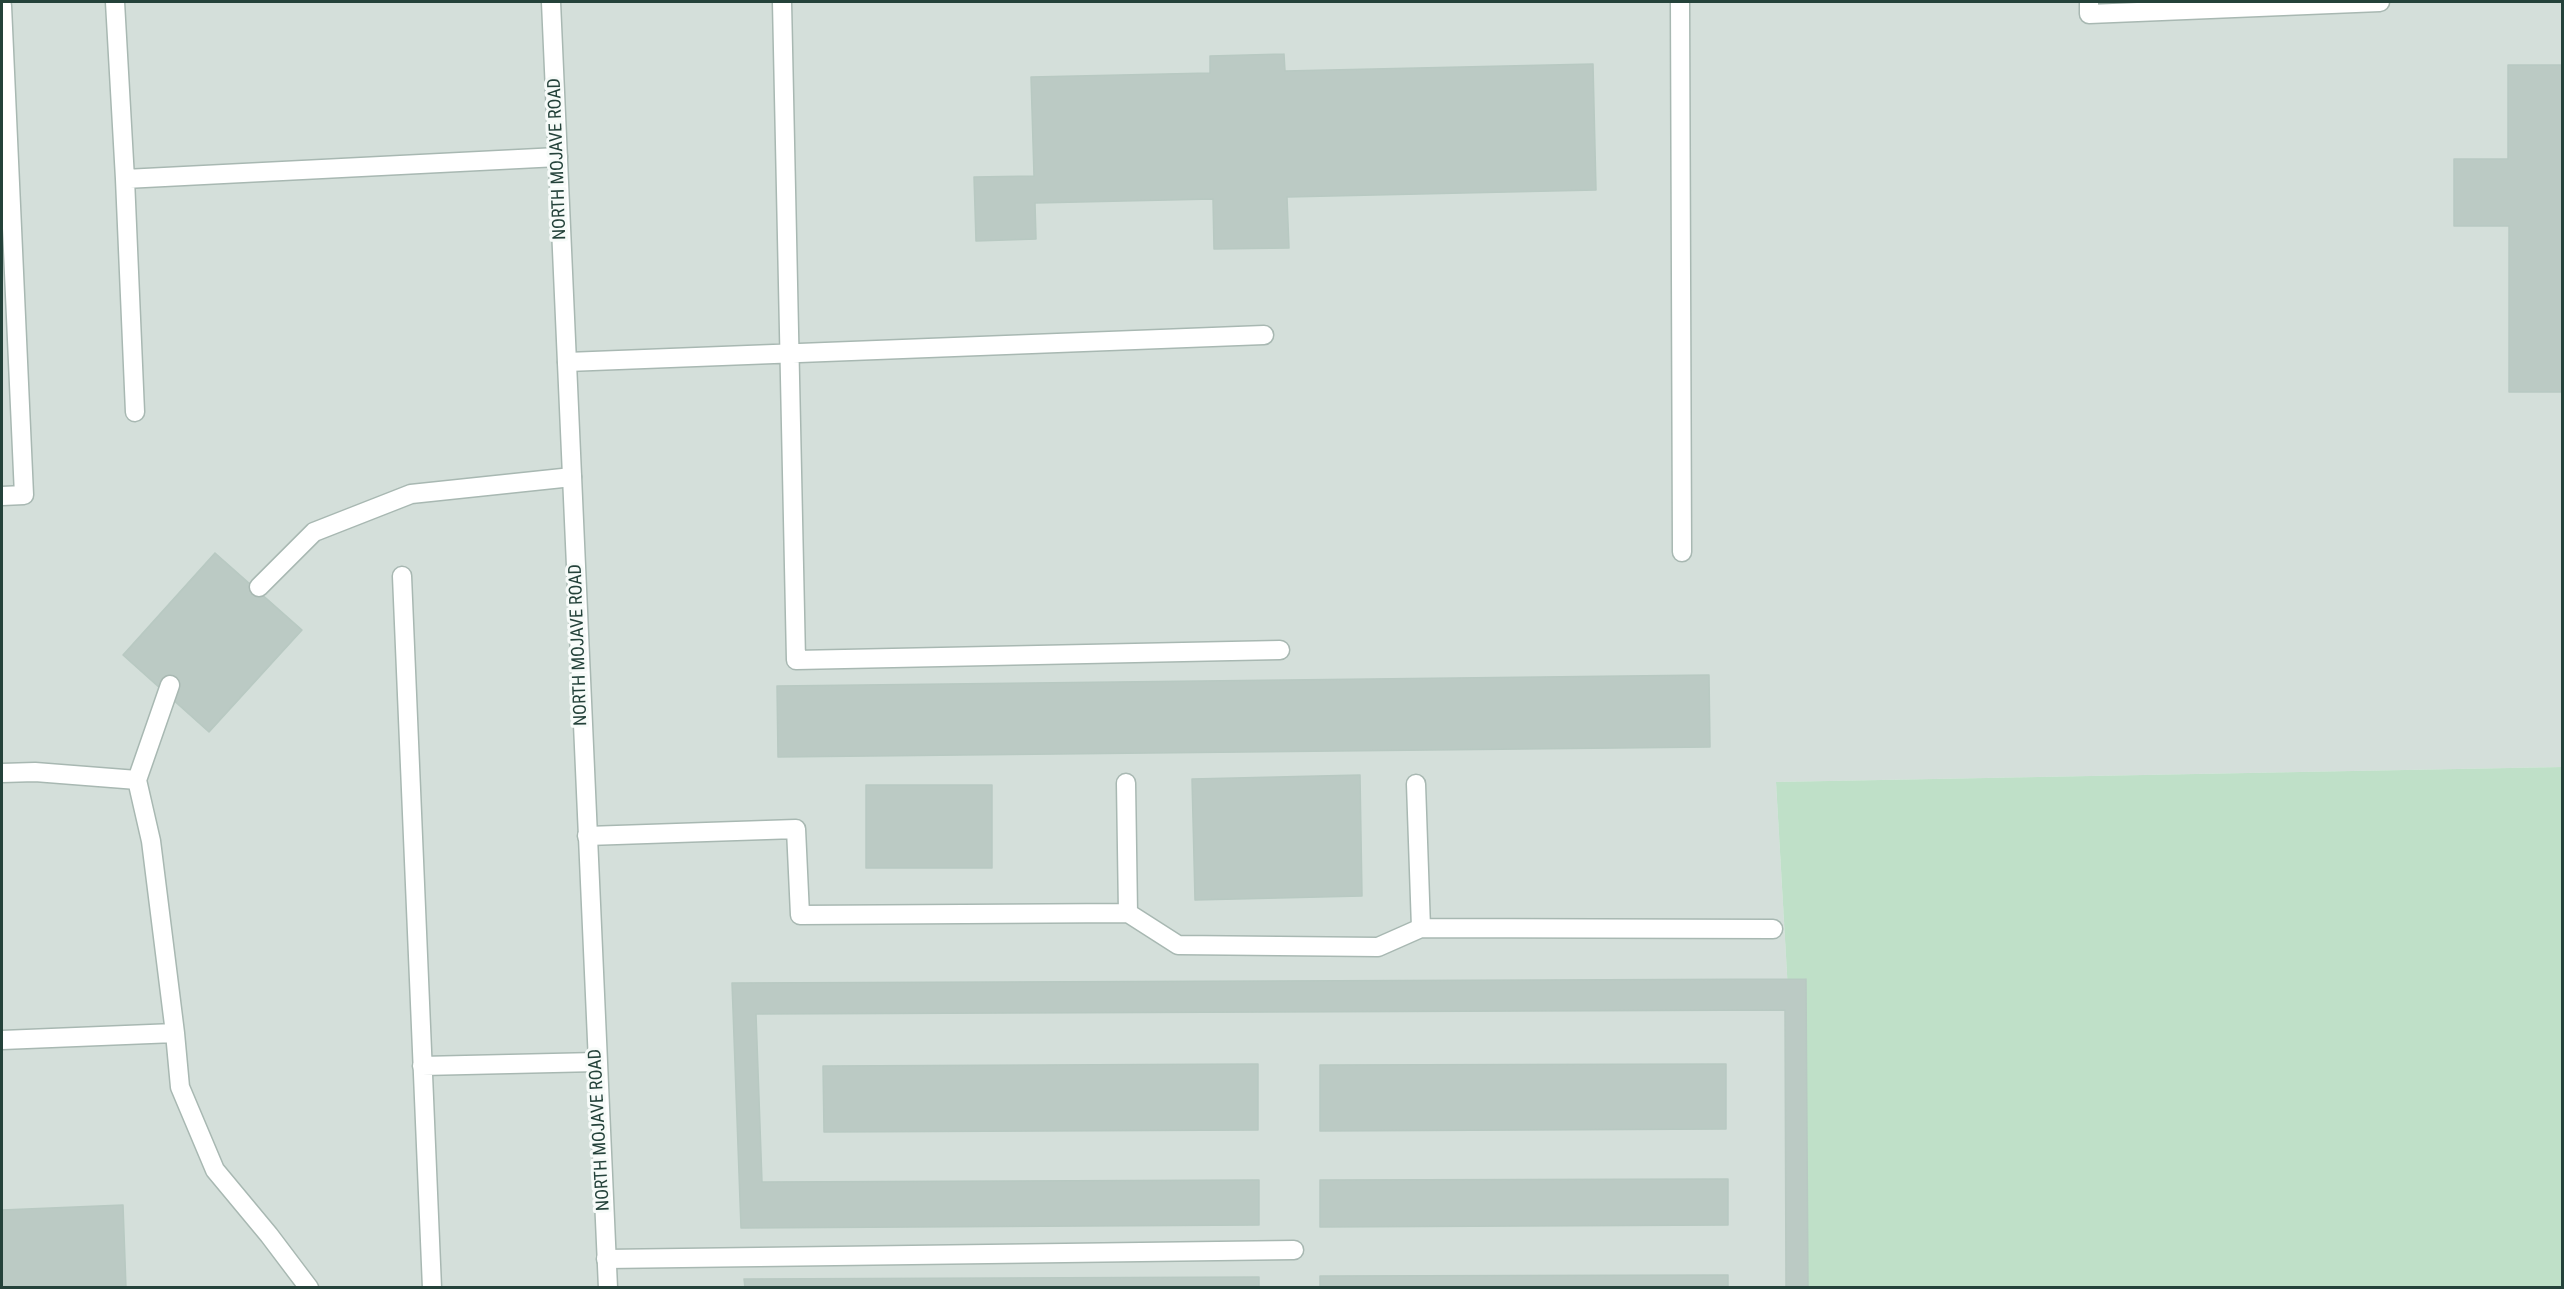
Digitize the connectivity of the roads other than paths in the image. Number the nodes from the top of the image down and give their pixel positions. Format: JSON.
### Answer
{"nodes":[{"id":1,"x":115,"y":2,"type":"edge"},
{"id":2,"x":551,"y":2,"type":"edge"},
{"id":3,"x":782,"y":2,"type":"edge"},
{"id":4,"x":1680,"y":2,"type":"edge"},
{"id":5,"x":2089,"y":2,"type":"edge"},
{"id":6,"x":2380,"y":2,"type":"edge"},
{"id":7,"x":2,"y":6,"type":"edge"},
{"id":8,"x":558,"y":157,"type":"junction"},
{"id":9,"x":125,"y":179,"type":"junction"},
{"id":10,"x":1264,"y":335,"type":"dead end"},
{"id":11,"x":790,"y":354,"type":"junction"},
{"id":12,"x":567,"y":362,"type":"junction"},
{"id":13,"x":135,"y":412,"type":"dead end"},
{"id":14,"x":572,"y":477,"type":"junction"},
{"id":15,"x":2,"y":496,"type":"edge"},
{"id":16,"x":1682,"y":552,"type":"dead end"},
{"id":17,"x":402,"y":576,"type":"dead end"},
{"id":18,"x":259,"y":587,"type":"dead end"},
{"id":19,"x":1280,"y":650,"type":"dead end"},
{"id":20,"x":170,"y":685,"type":"dead end"},
{"id":21,"x":2,"y":773,"type":"edge"},
{"id":22,"x":137,"y":780,"type":"junction"},
{"id":23,"x":1126,"y":783,"type":"dead end"},
{"id":24,"x":1416,"y":784,"type":"dead end"},
{"id":25,"x":587,"y":836,"type":"junction"},
{"id":26,"x":1128,"y":913,"type":"junction"},
{"id":27,"x":1421,"y":928,"type":"junction"},
{"id":28,"x":1773,"y":929,"type":"dead end"},
{"id":29,"x":175,"y":1033,"type":"junction"},
{"id":30,"x":2,"y":1040,"type":"edge"},
{"id":31,"x":597,"y":1062,"type":"junction"},
{"id":32,"x":422,"y":1066,"type":"junction"},
{"id":33,"x":1294,"y":1250,"type":"dead end"},
{"id":34,"x":606,"y":1259,"type":"junction"},
{"id":35,"x":309,"y":1287,"type":"edge"},
{"id":36,"x":432,"y":1287,"type":"edge"},
{"id":37,"x":608,"y":1287,"type":"edge"}],
"edges":[{"from":1,"to":9,"type":"street"},
{"from":2,"to":8,"type":"street","name":"NORTH MOJAVE ROAD"},
{"from":3,"to":11,"type":"street"},
{"from":4,"to":16,"type":"street"},
{"from":5,"to":6,"type":"street"},
{"from":7,"to":15,"type":"street"},
{"from":8,"to":9,"type":"street"},
{"from":8,"to":12,"type":"street","name":"NORTH MOJAVE ROAD"},
{"from":9,"to":13,"type":"street"},
{"from":10,"to":11,"type":"street"},
{"from":11,"to":12,"type":"street"},
{"from":11,"to":19,"type":"street"},
{"from":12,"to":14,"type":"street","name":"NORTH MOJAVE ROAD"},
{"from":14,"to":18,"type":"street"},
{"from":14,"to":25,"type":"street","name":"NORTH MOJAVE ROAD"},
{"from":17,"to":32,"type":"street"},
{"from":20,"to":22,"type":"street"},
{"from":21,"to":22,"type":"street"},
{"from":22,"to":29,"type":"street"},
{"from":23,"to":26,"type":"street"},
{"from":24,"to":27,"type":"street"},
{"from":25,"to":26,"type":"street"},
{"from":25,"to":31,"type":"street","name":"NORTH MOJAVE ROAD"},
{"from":26,"to":27,"type":"street"},
{"from":27,"to":28,"type":"street"},
{"from":29,"to":30,"type":"street"},
{"from":29,"to":35,"type":"street"},
{"from":31,"to":32,"type":"street"},
{"from":31,"to":34,"type":"street","name":"NORTH MOJAVE ROAD"},
{"from":32,"to":36,"type":"street"},
{"from":33,"to":34,"type":"street"},
{"from":34,"to":37,"type":"street","name":"NORTH MOJAVE ROAD"}]}
